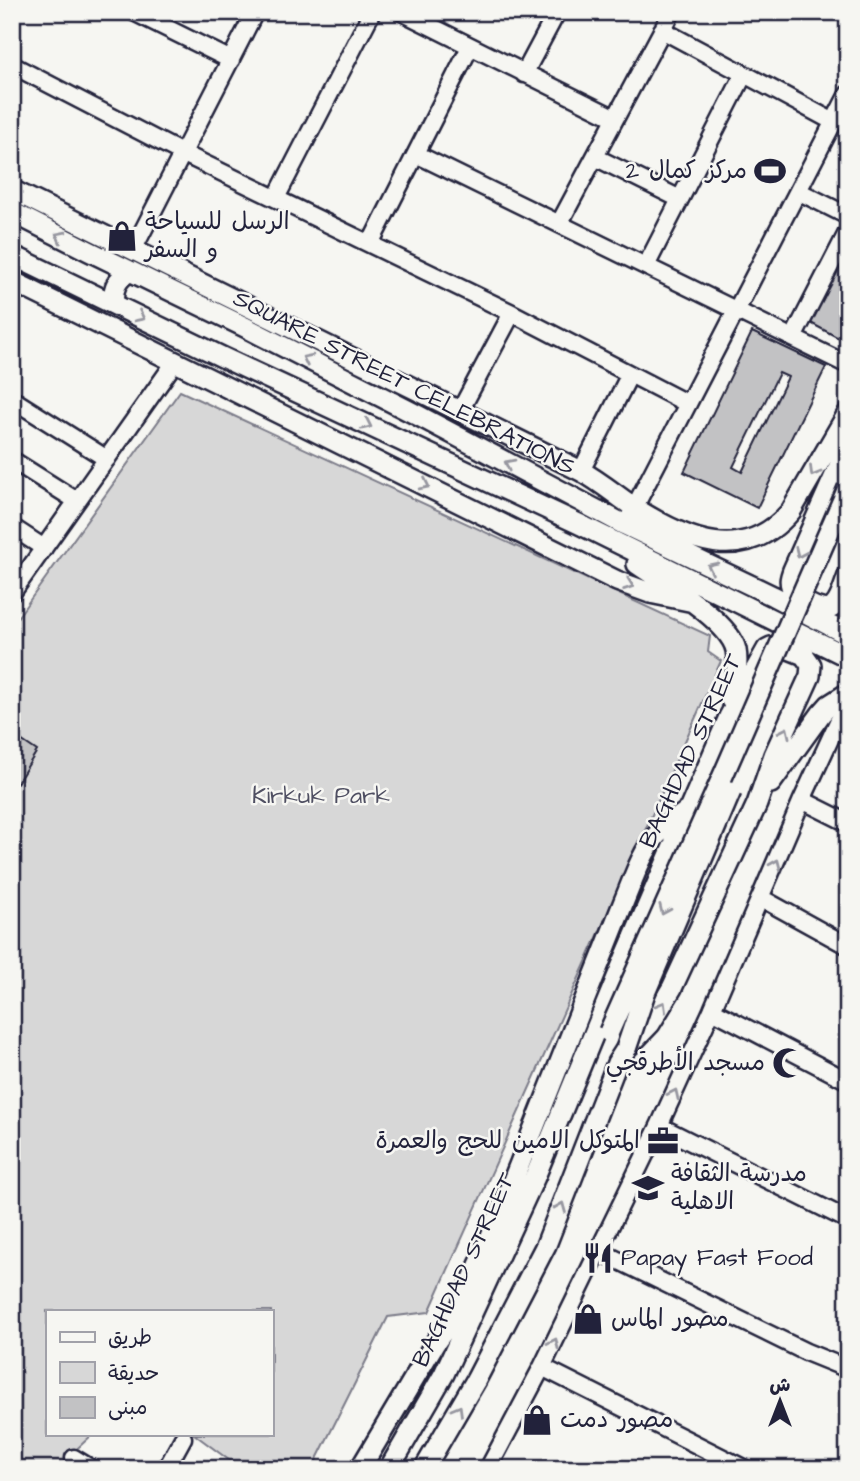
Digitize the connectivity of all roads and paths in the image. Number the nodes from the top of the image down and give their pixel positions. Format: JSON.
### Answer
{"nodes":[{"id":1,"x":255,"y":12,"type":"edge"},
{"id":2,"x":372,"y":12,"type":"edge"},
{"id":3,"x":401,"y":12,"type":"edge"},
{"id":4,"x":557,"y":12,"type":"edge"},
{"id":5,"x":672,"y":12,"type":"edge"},
{"id":6,"x":145,"y":15,"type":"edge"},
{"id":7,"x":662,"y":30,"type":"junction"},
{"id":8,"x":470,"y":47,"type":"junction"},
{"id":9,"x":230,"y":60,"type":"junction"},
{"id":10,"x":12,"y":65,"type":"edge"},
{"id":11,"x":524,"y":74,"type":"junction"},
{"id":12,"x":744,"y":74,"type":"junction"},
{"id":13,"x":848,"y":94,"type":"edge"},
{"id":14,"x":615,"y":118,"type":"junction"},
{"id":15,"x":834,"y":122,"type":"junction"},
{"id":16,"x":182,"y":153,"type":"junction"},
{"id":17,"x":415,"y":154,"type":"junction"},
{"id":18,"x":595,"y":157,"type":"junction"},
{"id":19,"x":12,"y":190,"type":"edge"},
{"id":20,"x":798,"y":191,"type":"junction"},
{"id":21,"x":276,"y":198,"type":"junction"},
{"id":22,"x":680,"y":199,"type":"junction"},
{"id":23,"x":12,"y":212,"type":"edge"},
{"id":24,"x":848,"y":216,"type":"edge"},
{"id":25,"x":559,"y":224,"type":"junction"},
{"id":26,"x":848,"y":231,"type":"edge"},
{"id":27,"x":370,"y":244,"type":"junction"},
{"id":28,"x":133,"y":250,"type":"junction"},
{"id":29,"x":89,"y":251,"type":"junction"},
{"id":30,"x":12,"y":255,"type":"edge"},
{"id":31,"x":646,"y":267,"type":"junction"},
{"id":32,"x":130,"y":271,"type":"junction"},
{"id":33,"x":12,"y":281,"type":"edge"},
{"id":34,"x":73,"y":284,"type":"junction"},
{"id":35,"x":114,"y":304,"type":"junction"},
{"id":36,"x":736,"y":311,"type":"junction"},
{"id":37,"x":512,"y":313,"type":"junction"},
{"id":38,"x":250,"y":318,"type":"junction"},
{"id":39,"x":793,"y":338,"type":"junction"},
{"id":40,"x":222,"y":357,"type":"junction"},
{"id":41,"x":175,"y":362,"type":"junction"},
{"id":42,"x":848,"y":365,"type":"edge"},
{"id":43,"x":631,"y":374,"type":"junction"},
{"id":44,"x":210,"y":379,"type":"junction"},
{"id":45,"x":429,"y":396,"type":"junction"},
{"id":46,"x":12,"y":398,"type":"edge"},
{"id":47,"x":688,"y":404,"type":"junction"},
{"id":48,"x":460,"y":411,"type":"junction"},
{"id":49,"x":848,"y":413,"type":"edge"},
{"id":50,"x":419,"y":416,"type":"junction"},
{"id":51,"x":848,"y":446,"type":"edge"},
{"id":52,"x":107,"y":459,"type":"junction"},
{"id":53,"x":12,"y":460,"type":"edge"},
{"id":54,"x":581,"y":471,"type":"junction"},
{"id":55,"x":848,"y":488,"type":"edge"},
{"id":56,"x":77,"y":501,"type":"junction"},
{"id":57,"x":635,"y":507,"type":"junction"},
{"id":58,"x":848,"y":519,"type":"edge"},
{"id":59,"x":579,"y":524,"type":"junction"},
{"id":60,"x":625,"y":525,"type":"junction"},
{"id":61,"x":12,"y":527,"type":"edge"},
{"id":62,"x":44,"y":548,"type":"junction"},
{"id":63,"x":848,"y":576,"type":"edge"},
{"id":64,"x":12,"y":593,"type":"edge"},
{"id":65,"x":689,"y":601,"type":"junction"},
{"id":66,"x":841,"y":632,"type":"edge"},
{"id":67,"x":848,"y":657,"type":"edge"},
{"id":68,"x":848,"y":692,"type":"edge"},
{"id":69,"x":848,"y":700,"type":"edge"},
{"id":70,"x":729,"y":717,"type":"junction"},
{"id":71,"x":802,"y":800,"type":"junction"},
{"id":72,"x":757,"y":804,"type":"junction"},
{"id":73,"x":688,"y":811,"type":"junction"},
{"id":74,"x":848,"y":823,"type":"edge"},
{"id":75,"x":761,"y":898,"type":"junction"},
{"id":76,"x":848,"y":946,"type":"edge"},
{"id":77,"x":712,"y":1010,"type":"junction"},
{"id":78,"x":626,"y":1049,"type":"junction"},
{"id":79,"x":848,"y":1081,"type":"edge"},
{"id":80,"x":574,"y":1083,"type":"junction"},
{"id":81,"x":659,"y":1126,"type":"junction"},
{"id":82,"x":524,"y":1152,"type":"junction"},
{"id":83,"x":545,"y":1152,"type":"junction"},
{"id":84,"x":848,"y":1220,"type":"edge"},
{"id":85,"x":598,"y":1251,"type":"junction"},
{"id":86,"x":542,"y":1367,"type":"junction"},
{"id":87,"x":848,"y":1369,"type":"edge"},
{"id":88,"x":183,"y":1438,"type":"dead end"},
{"id":89,"x":74,"y":1458,"type":"dead end"},
{"id":90,"x":427,"y":1466,"type":"edge"},
{"id":91,"x":496,"y":1466,"type":"edge"},
{"id":92,"x":92,"y":1469,"type":"edge"},
{"id":93,"x":166,"y":1469,"type":"edge"},
{"id":94,"x":360,"y":1469,"type":"edge"},
{"id":95,"x":388,"y":1469,"type":"edge"},
{"id":96,"x":745,"y":1469,"type":"edge"}],
"edges":[{"from":1,"to":9,"type":"street"},
{"from":2,"to":21,"type":"street"},
{"from":3,"to":8,"type":"street"},
{"from":4,"to":11,"type":"street"},
{"from":5,"to":7,"type":"street"},
{"from":6,"to":9,"type":"street"},
{"from":7,"to":12,"type":"street"},
{"from":7,"to":14,"type":"street"},
{"from":8,"to":11,"type":"street"},
{"from":8,"to":17,"type":"street"},
{"from":9,"to":16,"type":"street"},
{"from":10,"to":16,"type":"street"},
{"from":11,"to":14,"type":"street"},
{"from":12,"to":15,"type":"street"},
{"from":12,"to":22,"type":"street"},
{"from":13,"to":15,"type":"street"},
{"from":14,"to":18,"type":"street"},
{"from":15,"to":20,"type":"street"},
{"from":16,"to":21,"type":"street"},
{"from":16,"to":28,"type":"street"},
{"from":17,"to":25,"type":"street"},
{"from":17,"to":27,"type":"street"},
{"from":18,"to":22,"type":"street"},
{"from":18,"to":25,"type":"street"},
{"from":19,"to":28,"type":"main road"},
{"from":20,"to":24,"type":"street"},
{"from":20,"to":36,"type":"street"},
{"from":21,"to":27,"type":"street"},
{"from":22,"to":31,"type":"street"},
{"from":29,"to":23,"type":"main road","name":"SQUARE STREET CELEBRATIONS","one_way":true},
{"from":25,"to":31,"type":"street"},
{"from":26,"to":39,"type":"street"},
{"from":27,"to":37,"type":"street"},
{"from":28,"to":38,"type":"main road"},
{"from":29,"to":32,"type":"main road","name":"SQUARE STREET CELEBRATIONS"},
{"from":29,"to":34,"type":"main road"},
{"from":30,"to":34,"type":"main road","name":"SQUARE STREET CELEBRATIONS"},
{"from":31,"to":36,"type":"street"},
{"from":32,"to":35,"type":"main road"},
{"from":32,"to":38,"type":"main road","name":"SQUARE STREET CELEBRATIONS"},
{"from":33,"to":41,"type":"main road"},
{"from":34,"to":35,"type":"main road","name":"SQUARE STREET CELEBRATIONS"},
{"from":35,"to":40,"type":"main road","name":"SQUARE STREET CELEBRATIONS","one_way":true},
{"from":36,"to":39,"type":"street"},
{"from":36,"to":47,"type":"street"},
{"from":37,"to":43,"type":"street"},
{"from":37,"to":48,"type":"street"},
{"from":38,"to":45,"type":"main road"},
{"from":50,"to":38,"type":"main road","name":"SQUARE STREET CELEBRATIONS","one_way":true},
{"from":39,"to":42,"type":"street"},
{"from":40,"to":44,"type":"main road"},
{"from":40,"to":59,"type":"main road","name":"SQUARE STREET CELEBRATIONS","one_way":true},
{"from":41,"to":44,"type":"main road"},
{"from":41,"to":52,"type":"street"},
{"from":43,"to":47,"type":"street"},
{"from":43,"to":54,"type":"street"},
{"from":44,"to":65,"type":"main road","one_way":true},
{"from":45,"to":48,"type":"main road"},
{"from":45,"to":50,"type":"main road"},
{"from":46,"to":52,"type":"street"},
{"from":47,"to":57,"type":"street"},
{"from":48,"to":54,"type":"main road"},
{"from":49,"to":57,"type":"main road","one_way":true},
{"from":60,"to":50,"type":"main road","name":"SQUARE STREET CELEBRATIONS","one_way":true},
{"from":51,"to":63,"type":"main road","one_way":true},
{"from":52,"to":56,"type":"street"},
{"from":53,"to":56,"type":"street"},
{"from":54,"to":57,"type":"main road"},
{"from":55,"to":80,"type":"main road","one_way":true,"bridge":true},
{"from":56,"to":62,"type":"street"},
{"from":57,"to":60,"type":"street"},
{"from":58,"to":78,"type":"main road","bridge":true},
{"from":59,"to":65,"type":"main road"},
{"from":59,"to":67,"type":"main road","name":"SQUARE STREET CELEBRATIONS"},
{"from":66,"to":60,"type":"main road","name":"SQUARE STREET CELEBRATIONS","one_way":true},
{"from":61,"to":62,"type":"street"},
{"from":62,"to":64,"type":"street"},
{"from":65,"to":70,"type":"main road"},
{"from":68,"to":72,"type":"main road"},
{"from":69,"to":71,"type":"street"},
{"from":72,"to":70,"type":"main road","name":"BAGHDAD STREET","one_way":true},
{"from":70,"to":73,"type":"main road","name":"BAGHDAD STREET"},
{"from":71,"to":74,"type":"street"},
{"from":75,"to":71,"type":"street","one_way":true},
{"from":78,"to":72,"type":"main road","name":"BAGHDAD STREET","one_way":true},
{"from":73,"to":80,"type":"main road","name":"BAGHDAD STREET"},
{"from":73,"to":82,"type":"main road"},
{"from":75,"to":76,"type":"street"},
{"from":75,"to":77,"type":"street"},
{"from":77,"to":79,"type":"street"},
{"from":81,"to":77,"type":"street","one_way":true},
{"from":90,"to":78,"type":"main road","name":"BAGHDAD STREET","one_way":true},
{"from":80,"to":83,"type":"main road","name":"BAGHDAD STREET"},
{"from":81,"to":84,"type":"street"},
{"from":81,"to":85,"type":"street"},
{"from":82,"to":83,"type":"main road"},
{"from":82,"to":94,"type":"main road"},
{"from":83,"to":95,"type":"main road","name":"BAGHDAD STREET"},
{"from":86,"to":85,"type":"street","one_way":true},
{"from":85,"to":87,"type":"street"},
{"from":86,"to":91,"type":"street"},
{"from":86,"to":96,"type":"street"},
{"from":88,"to":93,"type":"street"},
{"from":89,"to":92,"type":"street"}]}
